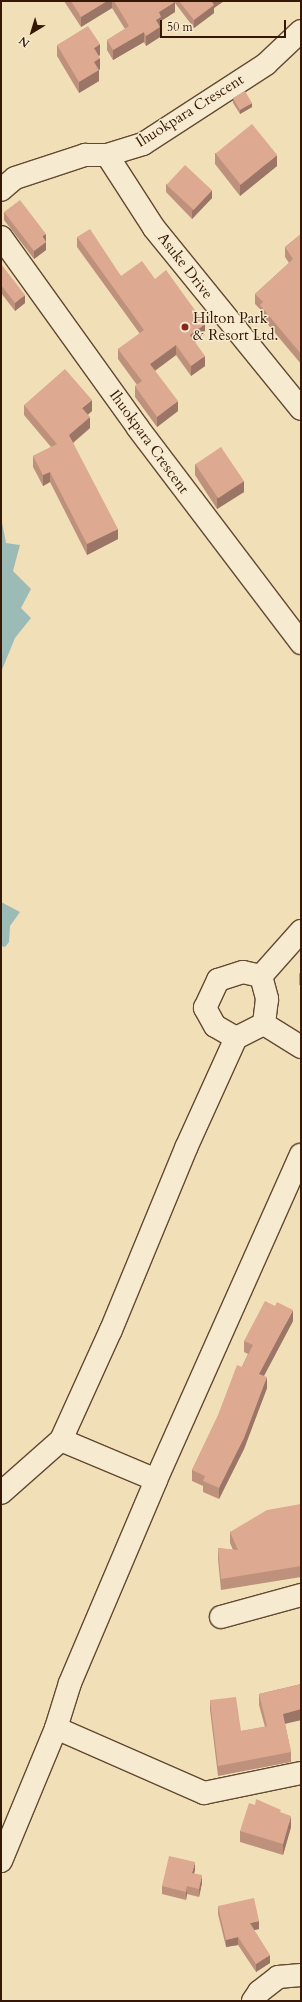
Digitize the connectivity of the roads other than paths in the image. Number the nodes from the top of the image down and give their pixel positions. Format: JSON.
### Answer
{"nodes":[{"id":1,"x":301,"y":31,"type":"edge"},
{"id":2,"x":107,"y":155,"type":"junction"},
{"id":3,"x":1,"y":190,"type":"edge"},
{"id":4,"x":1,"y":237,"type":"edge"},
{"id":5,"x":301,"y":409,"type":"edge"},
{"id":6,"x":301,"y":643,"type":"edge"},
{"id":7,"x":301,"y":931,"type":"edge"},
{"id":8,"x":261,"y":976,"type":"junction"},
{"id":9,"x":264,"y":1024,"type":"junction"},
{"id":10,"x":236,"y":1038,"type":"junction"},
{"id":11,"x":301,"y":1047,"type":"edge"},
{"id":12,"x":301,"y":1155,"type":"edge"},
{"id":13,"x":61,"y":1440,"type":"junction"},
{"id":14,"x":156,"y":1480,"type":"junction"},
{"id":15,"x":1,"y":1493,"type":"edge"},
{"id":16,"x":301,"y":1595,"type":"edge"},
{"id":17,"x":221,"y":1617,"type":"dead end"},
{"id":18,"x":56,"y":1728,"type":"junction"},
{"id":19,"x":301,"y":1773,"type":"edge"},
{"id":20,"x":1,"y":1861,"type":"edge"},
{"id":21,"x":301,"y":1975,"type":"edge"},
{"id":22,"x":253,"y":2001,"type":"edge"}],
"edges":[{"from":1,"to":2,"type":"street","name":"Ihuokpara Crescent"},
{"from":2,"to":3,"type":"street","name":"Ihuokpara Crescent"},
{"from":2,"to":5,"type":"street","name":"Asuke Drive"},
{"from":4,"to":6,"type":"street","name":"Ihuokpara Crescent"},
{"from":7,"to":8,"type":"street"},
{"from":8,"to":9,"type":"street"},
{"from":8,"to":10,"type":"street"},
{"from":9,"to":10,"type":"street"},
{"from":9,"to":11,"type":"street"},
{"from":10,"to":13,"type":"street"},
{"from":12,"to":14,"type":"street"},
{"from":13,"to":14,"type":"street"},
{"from":13,"to":15,"type":"street"},
{"from":14,"to":18,"type":"street"},
{"from":16,"to":17,"type":"street"},
{"from":18,"to":19,"type":"street"},
{"from":18,"to":20,"type":"street"},
{"from":21,"to":22,"type":"street"}]}
